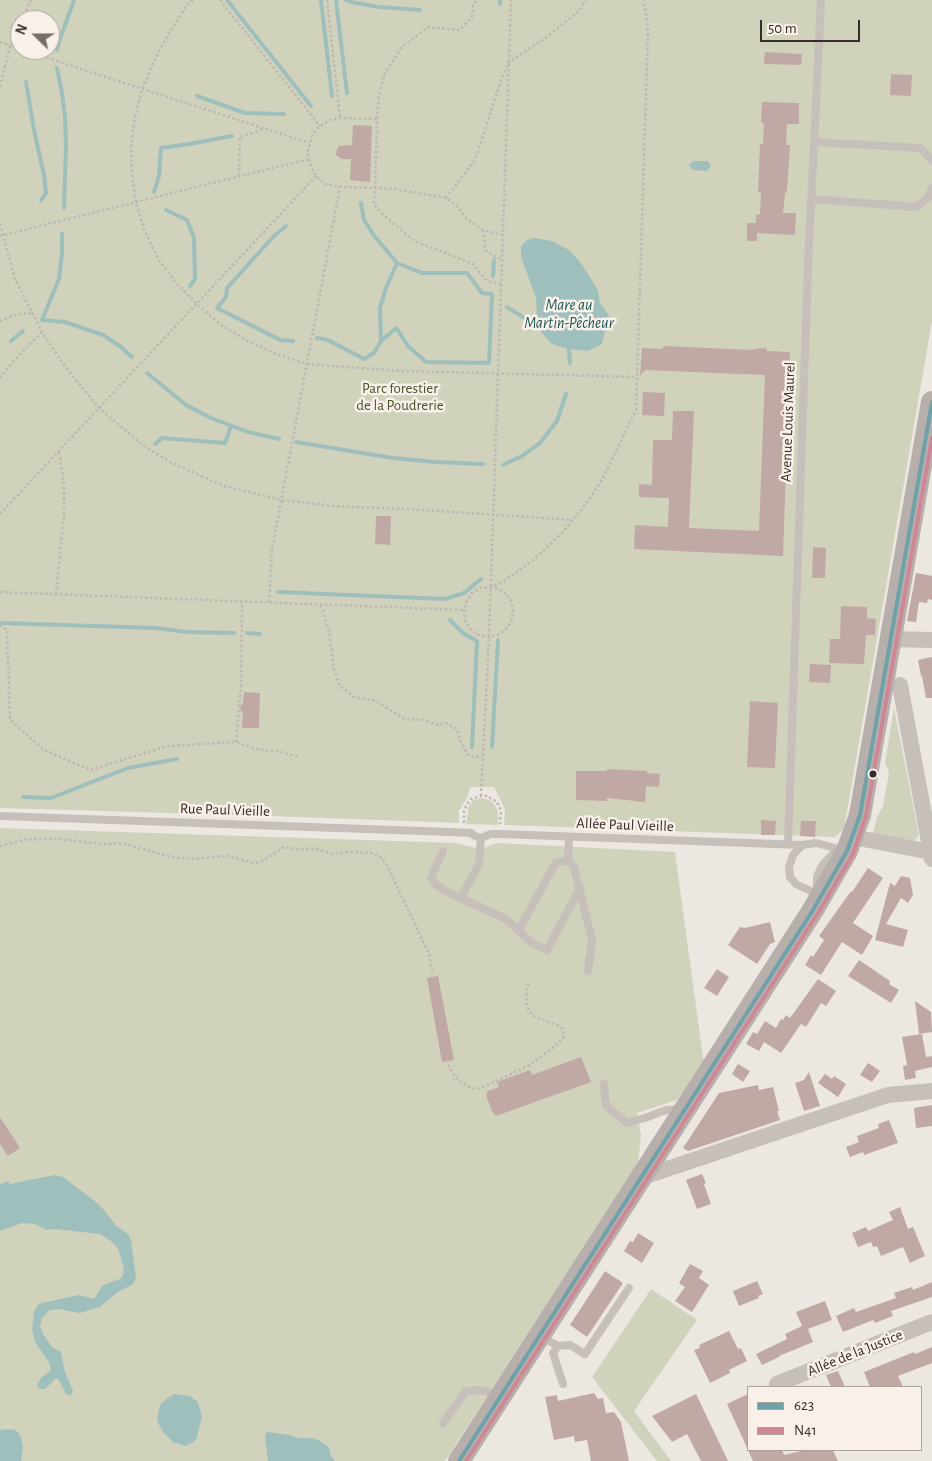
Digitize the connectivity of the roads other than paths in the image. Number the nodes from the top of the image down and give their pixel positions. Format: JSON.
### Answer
{"nodes":[{"id":1,"x":821,"y":0,"type":"edge"},
{"id":2,"x":814,"y":142,"type":"junction"},
{"id":3,"x":932,"y":161,"type":"edge"},
{"id":4,"x":932,"y":188,"type":"edge"},
{"id":5,"x":811,"y":199,"type":"junction"},
{"id":6,"x":932,"y":402,"type":"edge"},
{"id":7,"x":890,"y":639,"type":"junction"},
{"id":8,"x":932,"y":640,"type":"edge"},
{"id":9,"x":900,"y":685,"type":"dead end"},
{"id":10,"x":0,"y":816,"type":"edge"},
{"id":11,"x":568,"y":837,"type":"junction"},
{"id":12,"x":481,"y":838,"type":"junction"},
{"id":13,"x":788,"y":844,"type":"junction"},
{"id":14,"x":802,"y":845,"type":"junction"},
{"id":15,"x":847,"y":845,"type":"junction"},
{"id":16,"x":443,"y":852,"type":"dead end"},
{"id":17,"x":931,"y":855,"type":"edge"},
{"id":18,"x":568,"y":861,"type":"junction"},
{"id":19,"x":580,"y":888,"type":"junction"},
{"id":20,"x":819,"y":896,"type":"junction"},
{"id":21,"x":461,"y":898,"type":"junction"},
{"id":22,"x":518,"y":930,"type":"junction"},
{"id":23,"x":588,"y":971,"type":"dead end"},
{"id":24,"x":604,"y":1084,"type":"dead end"},
{"id":25,"x":932,"y":1092,"type":"edge"},
{"id":26,"x":685,"y":1108,"type":"junction"},
{"id":27,"x":640,"y":1178,"type":"junction"},
{"id":28,"x":629,"y":1288,"type":"dead end"},
{"id":29,"x":932,"y":1322,"type":"edge"},
{"id":30,"x":549,"y":1341,"type":"junction"},
{"id":31,"x":563,"y":1384,"type":"dead end"},
{"id":32,"x":777,"y":1384,"type":"dead end"},
{"id":33,"x":502,"y":1394,"type":"junction"},
{"id":34,"x":444,"y":1423,"type":"dead end"},
{"id":35,"x":459,"y":1461,"type":"edge"}],
"edges":[{"from":1,"to":2,"type":"lane","name":"Avenue Louis Maurel"},
{"from":2,"to":3,"type":"lane"},
{"from":2,"to":5,"type":"lane","name":"Avenue Louis Maurel"},
{"from":4,"to":5,"type":"lane"},
{"from":5,"to":13,"type":"lane","name":"Avenue Louis Maurel"},
{"from":6,"to":7,"type":"main road"},
{"from":7,"to":8,"type":"street"},
{"from":7,"to":15,"type":"main road"},
{"from":9,"to":17,"type":"street"},
{"from":10,"to":12,"type":"lane","name":"Rue Paul Vieille"},
{"from":11,"to":12,"type":"lane","name":"Allée Paul Vieille"},
{"from":11,"to":13,"type":"lane","name":"Allée Paul Vieille"},
{"from":11,"to":18,"type":"lane"},
{"from":12,"to":21,"type":"lane"},
{"from":13,"to":14,"type":"lane","name":"Allée Paul Vieille"},
{"from":14,"to":15,"type":"lane","name":"Allée Paul Vieille"},
{"from":14,"to":20,"type":"lane"},
{"from":15,"to":17,"type":"street"},
{"from":15,"to":20,"type":"main road"},
{"from":16,"to":21,"type":"lane"},
{"from":18,"to":19,"type":"lane"},
{"from":18,"to":22,"type":"lane"},
{"from":19,"to":22,"type":"lane"},
{"from":19,"to":23,"type":"lane"},
{"from":20,"to":26,"type":"main road"},
{"from":21,"to":22,"type":"lane"},
{"from":24,"to":26,"type":"lane"},
{"from":25,"to":27,"type":"street"},
{"from":26,"to":27,"type":"main road"},
{"from":27,"to":30,"type":"main road"},
{"from":28,"to":30,"type":"lane"},
{"from":29,"to":32,"type":"street","name":"Allée de la Justice"},
{"from":30,"to":31,"type":"lane"},
{"from":30,"to":33,"type":"main road"},
{"from":33,"to":34,"type":"lane"},
{"from":33,"to":35,"type":"main road"}]}
